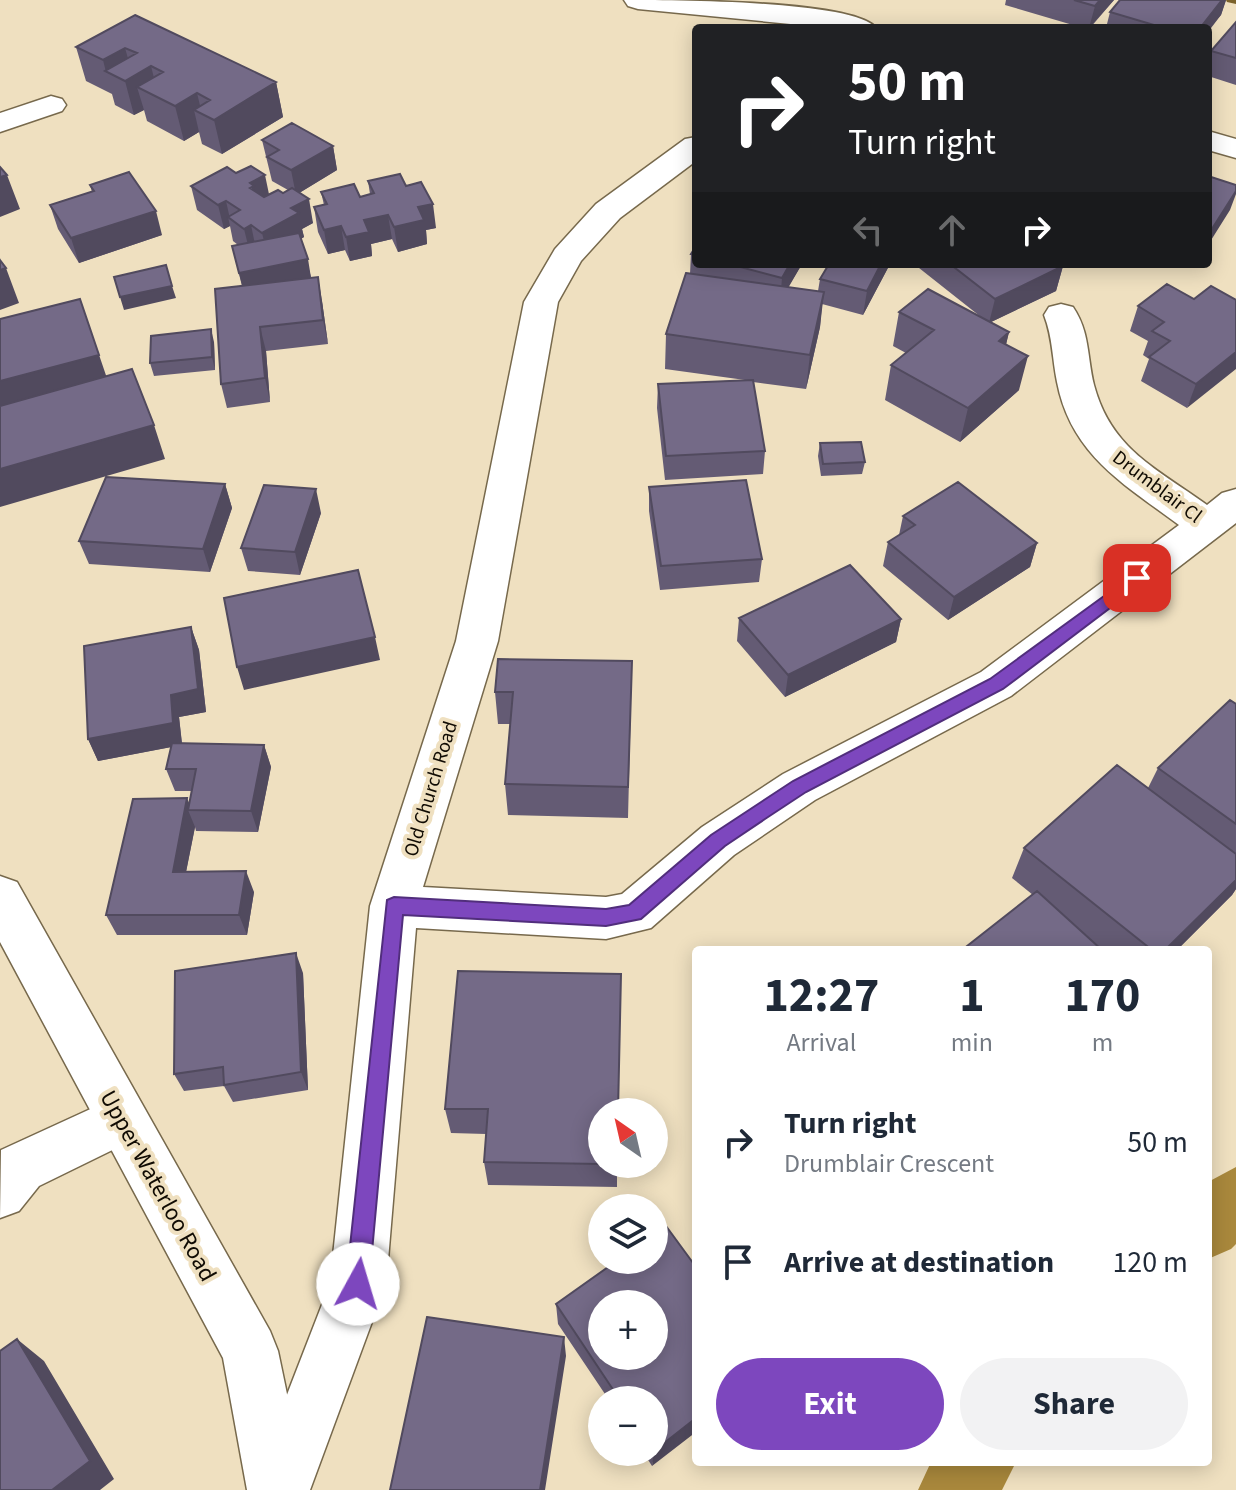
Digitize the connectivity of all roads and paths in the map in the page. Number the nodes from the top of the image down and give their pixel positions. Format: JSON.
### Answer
{"nodes":[{"id":1,"x":638,"y":0,"type":"edge"},
{"id":2,"x":836,"y":16,"type":"edge"},
{"id":3,"x":51,"y":105,"type":"dead end"},
{"id":4,"x":0,"y":123,"type":"edge"},
{"id":5,"x":1212,"y":141,"type":"edge"},
{"id":6,"x":692,"y":149,"type":"edge"},
{"id":7,"x":1236,"y":149,"type":"edge"},
{"id":8,"x":1061,"y":315,"type":"dead end"},
{"id":9,"x":1222,"y":514,"type":"edge"},
{"id":10,"x":0,"y":896,"type":"edge"},
{"id":11,"x":394,"y":906,"type":"junction"},
{"id":12,"x":121,"y":1120,"type":"junction"},
{"id":13,"x":0,"y":1192,"type":"edge"},
{"id":14,"x":278,"y":1490,"type":"edge"}],
"edges":[{"from":1,"to":2,"type":"street"},
{"from":3,"to":4,"type":"street"},
{"from":5,"to":7,"type":"street"},
{"from":6,"to":11,"type":"street","name":"Old Church Road"},
{"from":8,"to":9,"type":"street","name":"Drumblair Cl"},
{"from":9,"to":11,"type":"street"},
{"from":10,"to":12,"type":"street","name":"Upper Waterloo Road"},
{"from":11,"to":14,"type":"street","name":"Old Church Road"},
{"from":12,"to":13,"type":"street"},
{"from":12,"to":14,"type":"street","name":"Upper Waterloo Road"}]}
